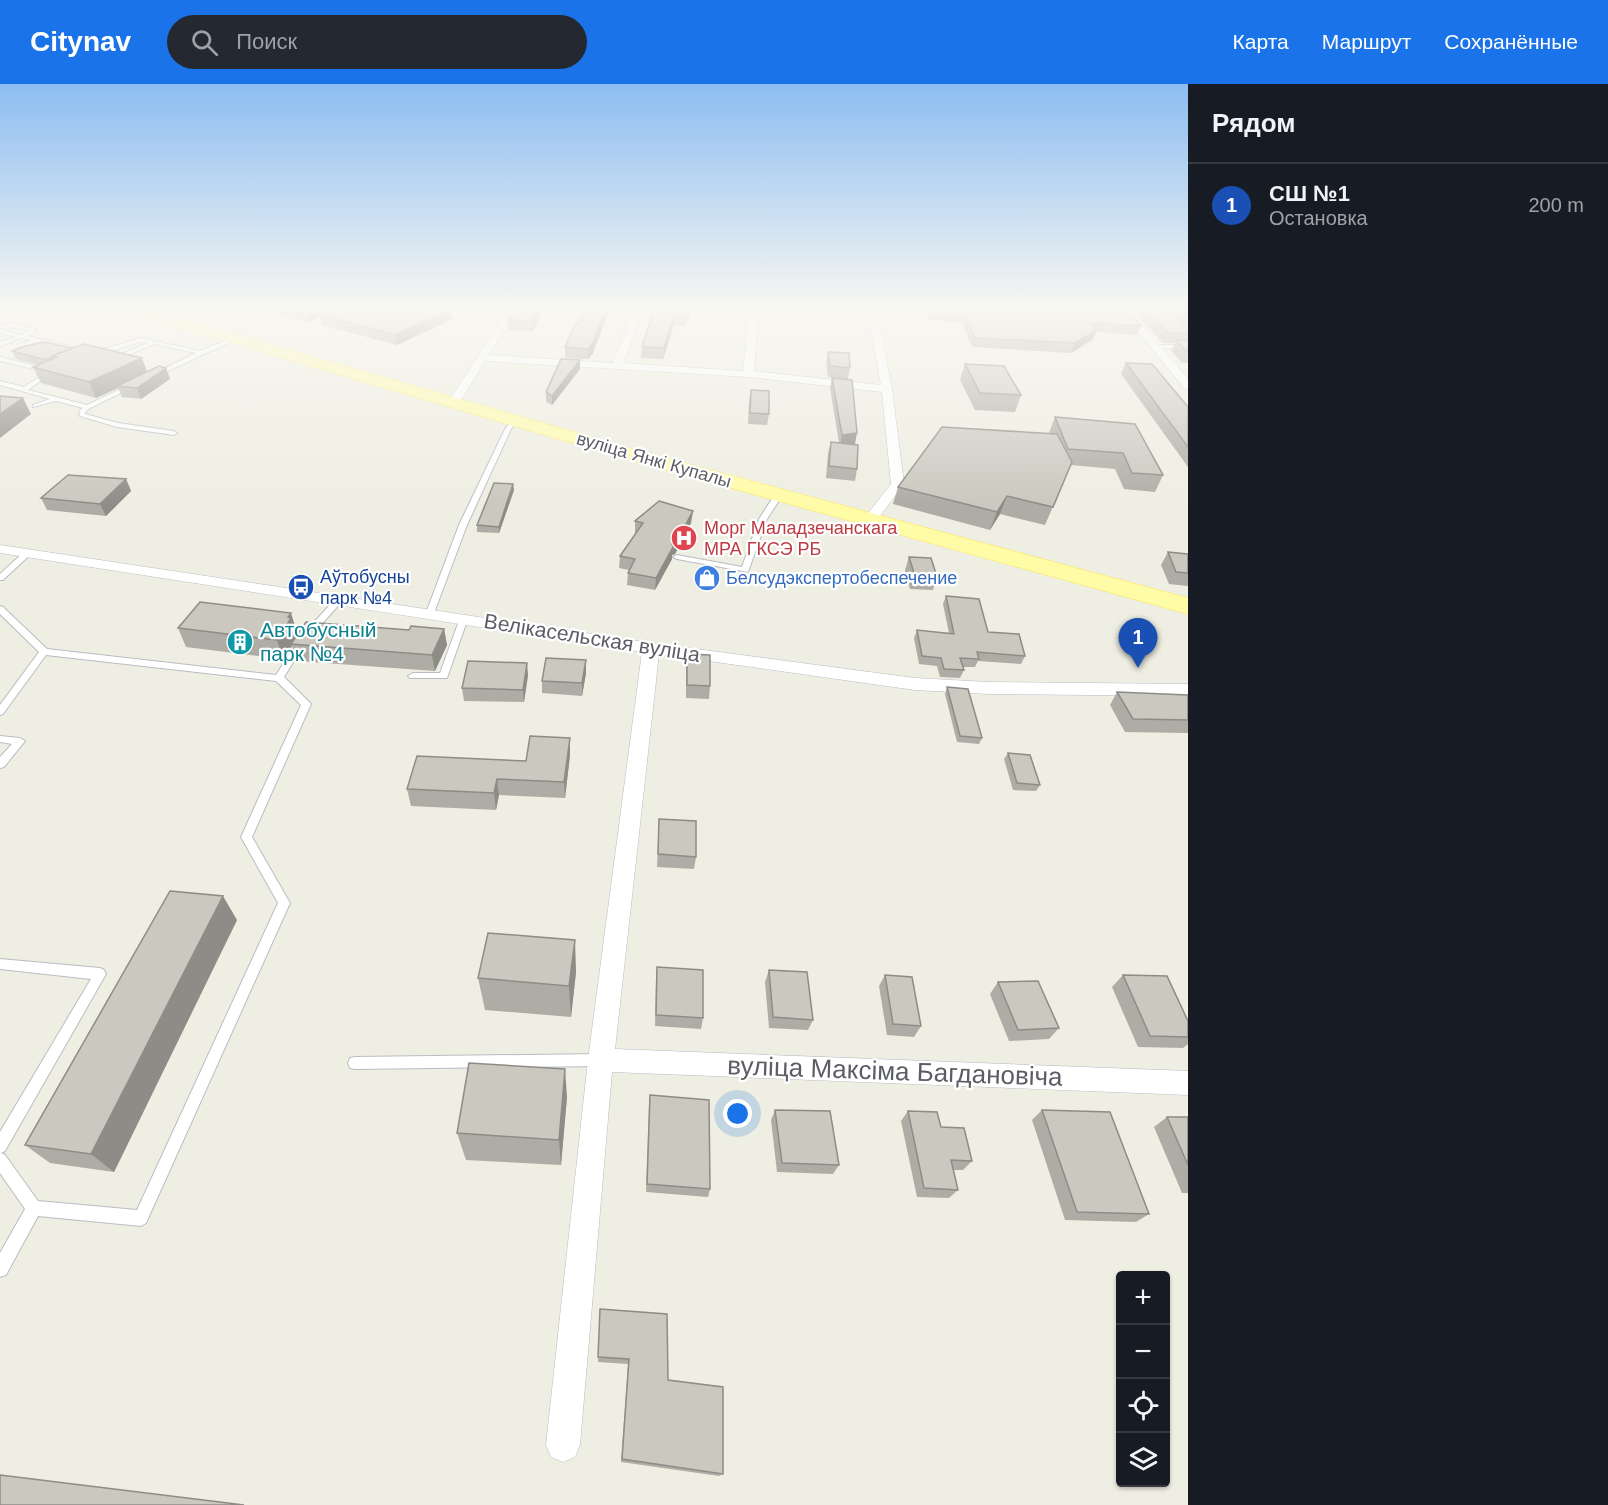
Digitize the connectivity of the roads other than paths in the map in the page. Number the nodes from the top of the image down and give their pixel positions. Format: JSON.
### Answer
{"nodes":[{"id":1,"x":51,"y":372,"type":"edge"},
{"id":2,"x":162,"y":372,"type":"edge"},
{"id":3,"x":355,"y":372,"type":"edge"},
{"id":4,"x":474,"y":372,"type":"edge"},
{"id":5,"x":723,"y":372,"type":"edge"},
{"id":6,"x":884,"y":372,"type":"edge"},
{"id":7,"x":1176,"y":372,"type":"edge"},
{"id":8,"x":748,"y":374,"type":"joint"},
{"id":9,"x":150,"y":378,"type":"edge"},
{"id":10,"x":140,"y":382,"type":"edge"},
{"id":11,"x":0,"y":383,"type":"edge"},
{"id":12,"x":1188,"y":386,"type":"edge"},
{"id":13,"x":25,"y":389,"type":"junction"},
{"id":14,"x":887,"y":389,"type":"junction"},
{"id":15,"x":53,"y":399,"type":"junction"},
{"id":16,"x":455,"y":401,"type":"junction"},
{"id":17,"x":35,"y":406,"type":"dead end"},
{"id":18,"x":88,"y":407,"type":"junction"},
{"id":19,"x":516,"y":419,"type":"junction"},
{"id":20,"x":174,"y":432,"type":"dead end"},
{"id":21,"x":778,"y":496,"type":"junction"},
{"id":22,"x":869,"y":521,"type":"junction"},
{"id":23,"x":0,"y":549,"type":"edge"},
{"id":24,"x":28,"y":553,"type":"junction"},
{"id":25,"x":676,"y":557,"type":"dead end"},
{"id":26,"x":0,"y":578,"type":"edge"},
{"id":27,"x":340,"y":599,"type":"junction"},
{"id":28,"x":1188,"y":606,"type":"edge"},
{"id":29,"x":0,"y":609,"type":"edge"},
{"id":30,"x":430,"y":612,"type":"junction"},
{"id":31,"x":464,"y":618,"type":"junction"},
{"id":32,"x":651,"y":648,"type":"junction"},
{"id":33,"x":44,"y":652,"type":"junction"},
{"id":34,"x":413,"y":676,"type":"dead end"},
{"id":35,"x":279,"y":678,"type":"junction"},
{"id":36,"x":1188,"y":690,"type":"edge"},
{"id":37,"x":0,"y":712,"type":"edge"},
{"id":38,"x":0,"y":739,"type":"edge"},
{"id":39,"x":0,"y":764,"type":"edge"},
{"id":40,"x":0,"y":964,"type":"edge"},
{"id":41,"x":601,"y":1060,"type":"junction"},
{"id":42,"x":355,"y":1063,"type":"dead end"},
{"id":43,"x":1188,"y":1083,"type":"edge"},
{"id":44,"x":0,"y":1146,"type":"edge"},
{"id":45,"x":0,"y":1160,"type":"edge"},
{"id":46,"x":34,"y":1208,"type":"junction"},
{"id":47,"x":0,"y":1269,"type":"edge"},
{"id":48,"x":563,"y":1445,"type":"dead end"}],
"edges":[{"from":1,"to":13,"type":"lane"},
{"from":2,"to":9,"type":"lane"},
{"from":3,"to":16,"type":"main road","name":"вуліца Янкі Купалы"},
{"from":4,"to":16,"type":"street"},
{"from":5,"to":8,"type":"street"},
{"from":6,"to":14,"type":"street"},
{"from":7,"to":12,"type":"street"},
{"from":8,"to":14,"type":"street"},
{"from":10,"to":18,"type":"lane"},
{"from":11,"to":13,"type":"lane"},
{"from":13,"to":15,"type":"lane"},
{"from":14,"to":22,"type":"street"},
{"from":15,"to":17,"type":"lane"},
{"from":15,"to":18,"type":"lane"},
{"from":16,"to":19,"type":"main road","name":"вуліца Янкі Купалы"},
{"from":18,"to":20,"type":"lane"},
{"from":19,"to":21,"type":"main road","name":"вуліца Янкі Купалы"},
{"from":19,"to":30,"type":"lane"},
{"from":21,"to":22,"type":"main road","name":"вуліца Янкі Купалы"},
{"from":21,"to":25,"type":"lane"},
{"from":22,"to":28,"type":"main road","name":"вуліца Янкі Купалы"},
{"from":23,"to":24,"type":"street","name":"Велікасельская вуліца"},
{"from":24,"to":26,"type":"lane"},
{"from":24,"to":27,"type":"street","name":"Велікасельская вуліца"},
{"from":27,"to":30,"type":"street","name":"Велікасельская вуліца"},
{"from":27,"to":35,"type":"lane"},
{"from":29,"to":33,"type":"lane"},
{"from":30,"to":31,"type":"street","name":"Велікасельская вуліца"},
{"from":31,"to":32,"type":"street","name":"Велікасельская вуліца"},
{"from":31,"to":34,"type":"lane"},
{"from":32,"to":36,"type":"street","name":"Велікасельская вуліца"},
{"from":32,"to":41,"type":"street"},
{"from":33,"to":35,"type":"lane"},
{"from":33,"to":37,"type":"lane"},
{"from":35,"to":46,"type":"lane"},
{"from":38,"to":39,"type":"lane"},
{"from":40,"to":44,"type":"lane"},
{"from":41,"to":42,"type":"lane"},
{"from":41,"to":43,"type":"street","name":"вуліца Максіма Багдановіча"},
{"from":41,"to":48,"type":"street"},
{"from":45,"to":46,"type":"lane"},
{"from":46,"to":47,"type":"lane"}]}
